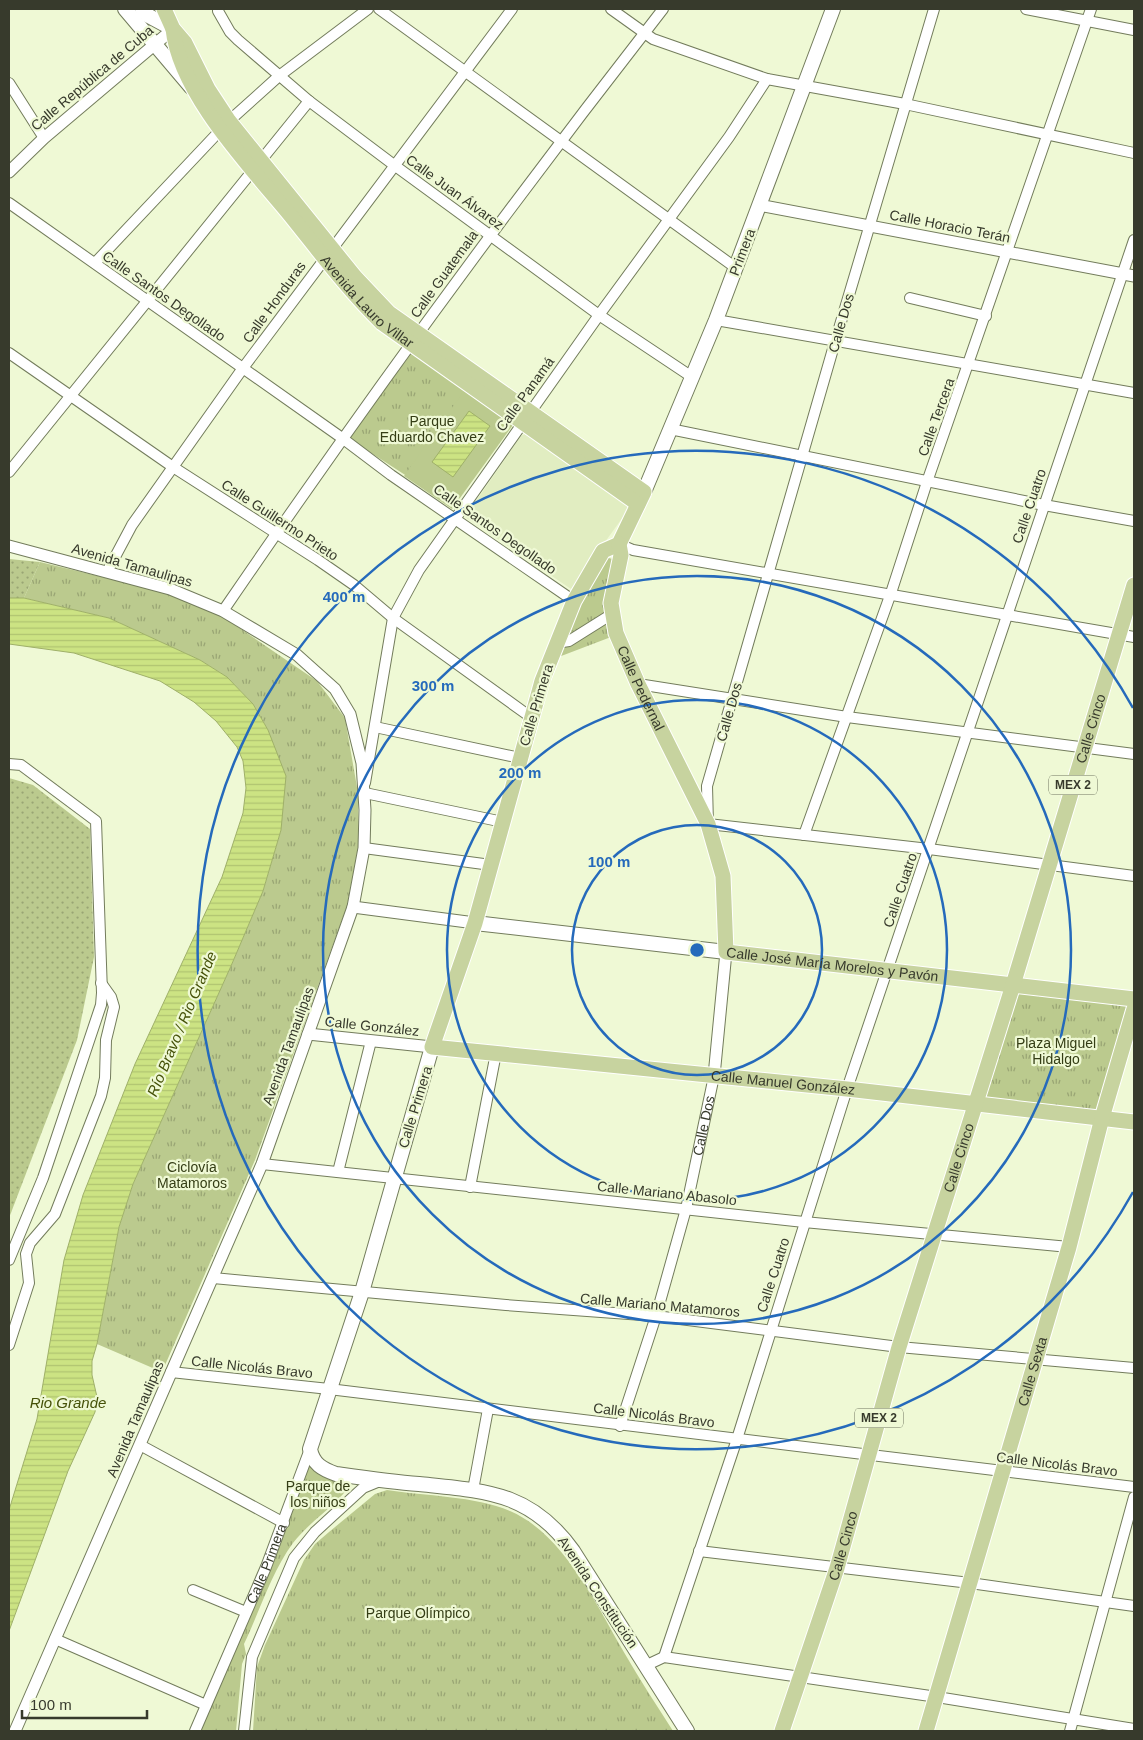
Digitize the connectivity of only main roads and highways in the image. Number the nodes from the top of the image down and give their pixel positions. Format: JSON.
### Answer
{"nodes":[{"id":1,"x":125,"y":9,"type":"edge"},
{"id":2,"x":142,"y":9,"type":"edge"},
{"id":3,"x":164,"y":9,"type":"edge"},
{"id":4,"x":833,"y":9,"type":"edge"},
{"id":5,"x":173,"y":29,"type":"junction"},
{"id":6,"x":196,"y":92,"type":"junction"},
{"id":7,"x":225,"y":125,"type":"junction"},
{"id":8,"x":641,"y":498,"type":"junction"},
{"id":9,"x":619,"y":544,"type":"junction"},
{"id":10,"x":1134,"y":585,"type":"edge"},
{"id":11,"x":1127,"y":635,"type":"edge"},
{"id":12,"x":708,"y":824,"type":"joint"},
{"id":13,"x":475,"y":924,"type":"junction"},
{"id":14,"x":726,"y":952,"type":"junction"},
{"id":15,"x":1013,"y":985,"type":"junction"},
{"id":16,"x":1134,"y":999,"type":"edge"},
{"id":17,"x":1134,"y":1009,"type":"edge"},
{"id":18,"x":432,"y":1047,"type":"junction"},
{"id":19,"x":974,"y":1104,"type":"junction"},
{"id":20,"x":1102,"y":1118,"type":"junction"},
{"id":21,"x":1134,"y":1122,"type":"edge"},
{"id":22,"x":310,"y":1449,"type":"joint"},
{"id":23,"x":687,"y":1731,"type":"edge"},
{"id":24,"x":782,"y":1731,"type":"edge"},
{"id":25,"x":926,"y":1731,"type":"edge"}],
"edges":[{"from":1,"to":6,"type":"main road"},
{"from":2,"to":5,"type":"main road"},
{"from":3,"to":5,"type":"main road","name":"Avenida Lauro Villar"},
{"from":4,"to":8,"type":"main road","name":"Primera"},
{"from":5,"to":6,"type":"main road","name":"Avenida Lauro Villar"},
{"from":5,"to":7,"type":"main road","name":"Avenida Lauro Villar"},
{"from":6,"to":7,"type":"main road","name":"Avenida Lauro Villar"},
{"from":7,"to":8,"type":"main road","name":"Avenida Lauro Villar"},
{"from":8,"to":9,"type":"main road"},
{"from":9,"to":12,"type":"main road","name":"Calle Pedernal"},
{"from":9,"to":13,"type":"main road","name":"Calle Primera"},
{"from":10,"to":11,"type":"main road","name":"Calle Cinco","number":"MEX 2"},
{"from":11,"to":15,"type":"main road","name":"Calle Cinco","number":"MEX 2"},
{"from":12,"to":14,"type":"main road","name":"Calle Dos"},
{"from":13,"to":14,"type":"main road","name":"Calle José María Morelos y Pavón"},
{"from":13,"to":18,"type":"main road","name":"Calle Primera"},
{"from":14,"to":15,"type":"main road","name":"Calle José María Morelos y Pavón"},
{"from":15,"to":16,"type":"main road","name":"Calle José María Morelos y Pavón"},
{"from":15,"to":19,"type":"main road","name":"Calle Cinco","number":"MEX 2"},
{"from":17,"to":20,"type":"main road","name":"Calle Sexta"},
{"from":18,"to":19,"type":"main road","name":"Calle Manuel González"},
{"from":18,"to":22,"type":"main road","name":"Calle Primera"},
{"from":19,"to":20,"type":"main road","name":"Calle Manuel González"},
{"from":19,"to":24,"type":"main road","name":"Calle Cinco","number":"MEX 2"},
{"from":20,"to":21,"type":"main road","name":"Calle Manuel González"},
{"from":20,"to":25,"type":"main road","name":"Calle Sexta"},
{"from":22,"to":23,"type":"main road","name":"Avenida Constitución"}]}
